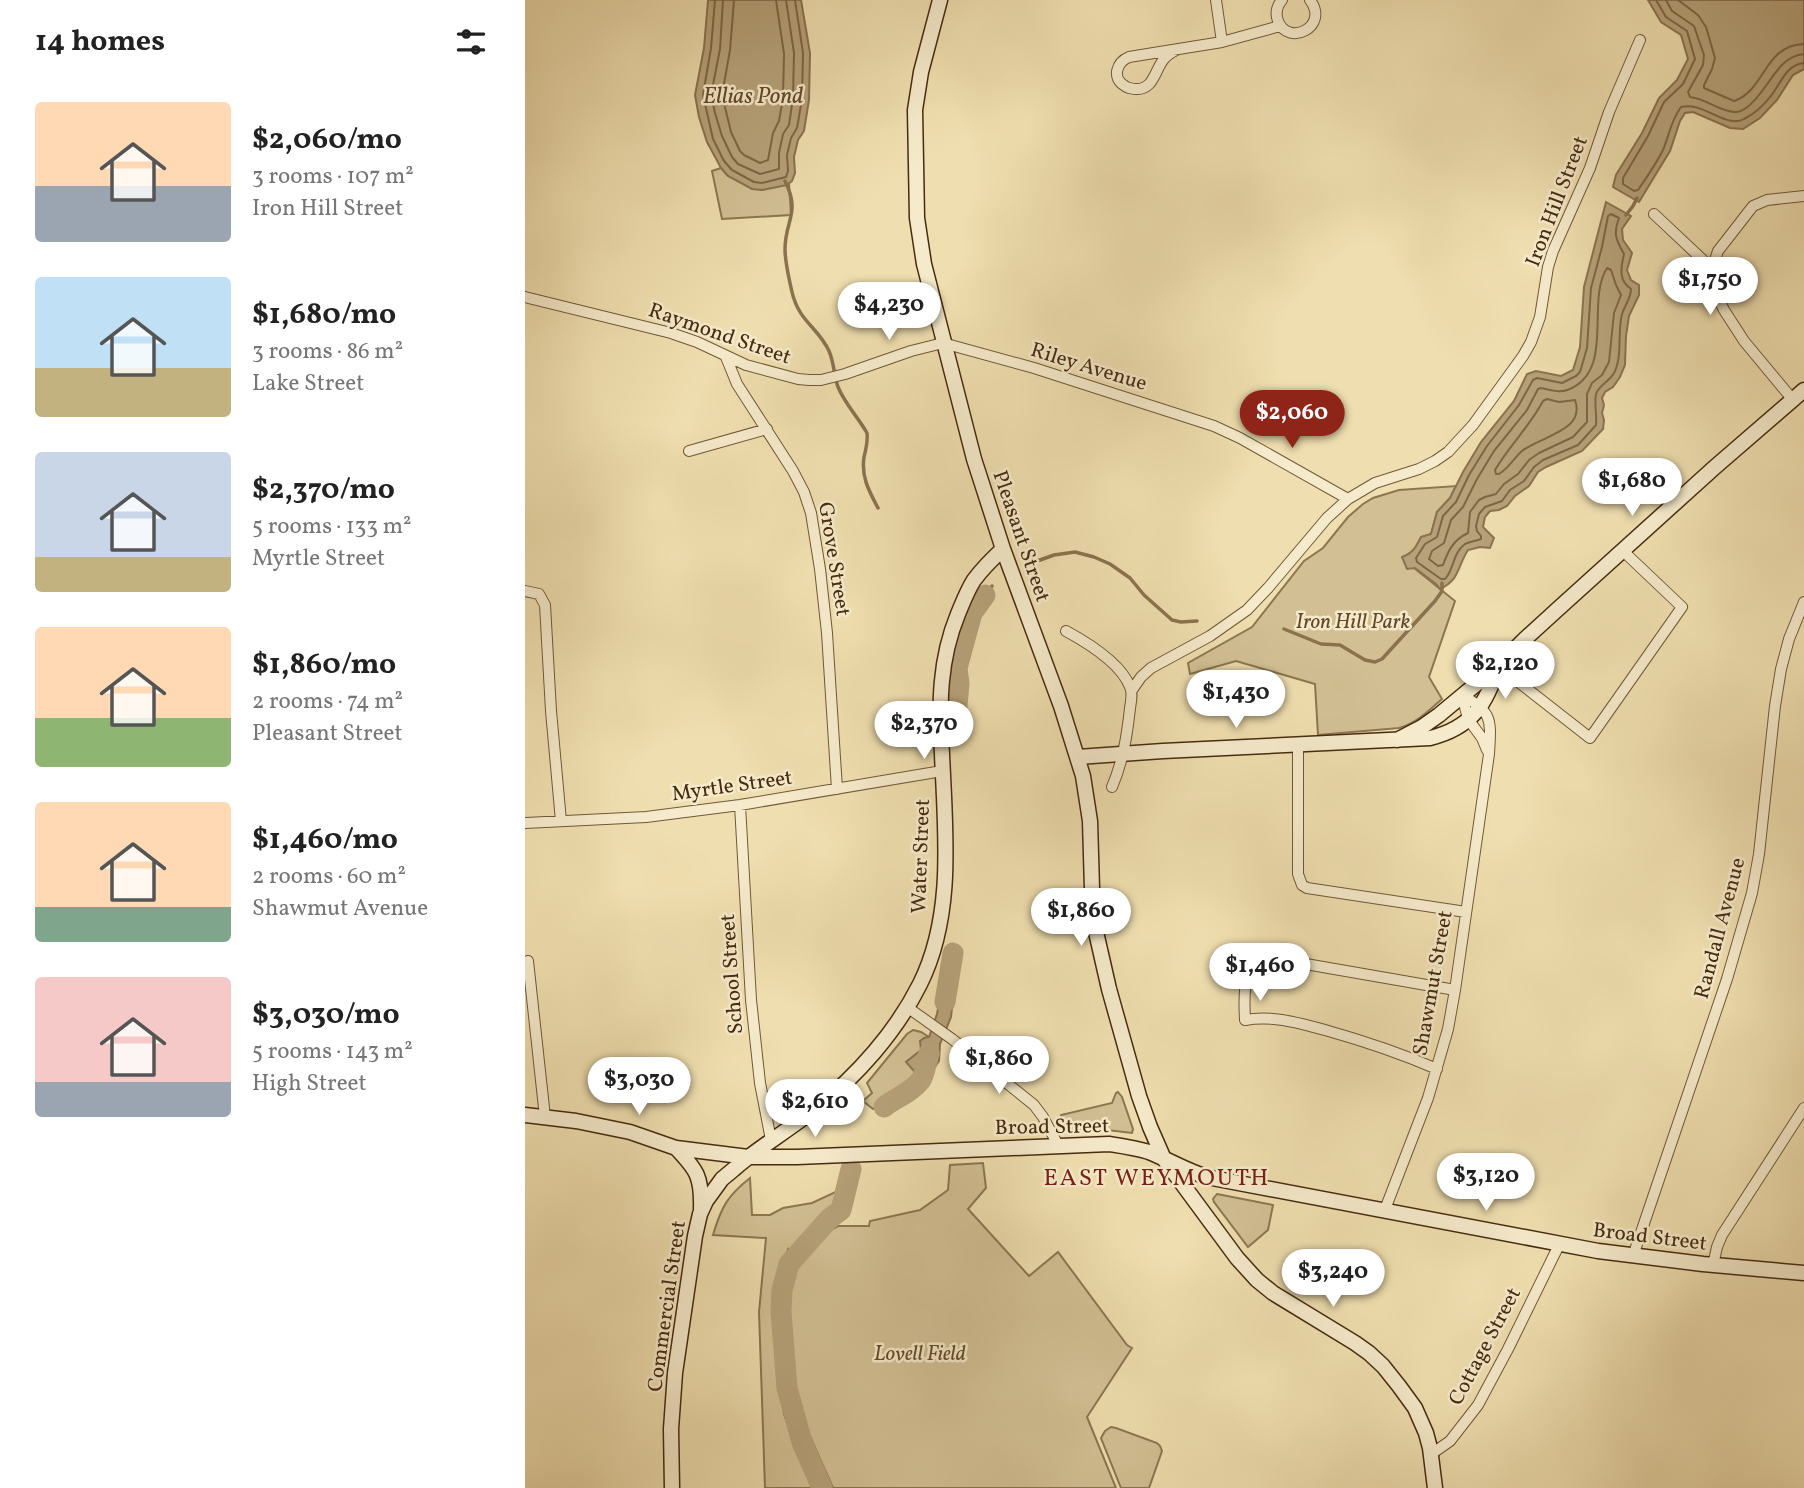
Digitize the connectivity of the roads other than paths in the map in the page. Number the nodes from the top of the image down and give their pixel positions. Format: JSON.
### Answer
{"nodes":[{"id":1,"x":940,"y":0,"type":"edge"},
{"id":2,"x":1216,"y":0,"type":"edge"},
{"id":3,"x":1282,"y":0,"type":"edge"},
{"id":4,"x":1310,"y":0,"type":"edge"},
{"id":5,"x":1280,"y":26,"type":"junction"},
{"id":6,"x":1640,"y":40,"type":"dead end"},
{"id":7,"x":1222,"y":42,"type":"junction"},
{"id":8,"x":1178,"y":49,"type":"junction"},
{"id":9,"x":1804,"y":195,"type":"edge"},
{"id":10,"x":1654,"y":214,"type":"dead end"},
{"id":11,"x":1713,"y":275,"type":"junction"},
{"id":12,"x":525,"y":297,"type":"edge"},
{"id":13,"x":943,"y":343,"type":"junction"},
{"id":14,"x":726,"y":357,"type":"junction"},
{"id":15,"x":1798,"y":395,"type":"edge"},
{"id":16,"x":767,"y":429,"type":"junction"},
{"id":17,"x":689,"y":451,"type":"dead end"},
{"id":18,"x":1348,"y":499,"type":"junction"},
{"id":19,"x":1003,"y":549,"type":"junction"},
{"id":20,"x":1623,"y":551,"type":"junction"},
{"id":21,"x":525,"y":591,"type":"edge"},
{"id":22,"x":1804,"y":602,"type":"edge"},
{"id":23,"x":1066,"y":631,"type":"dead end"},
{"id":24,"x":1498,"y":666,"type":"junction"},
{"id":25,"x":1132,"y":690,"type":"junction"},
{"id":26,"x":1462,"y":695,"type":"junction"},
{"id":27,"x":1474,"y":714,"type":"junction"},
{"id":28,"x":1397,"y":740,"type":"junction"},
{"id":29,"x":1299,"y":744,"type":"junction"},
{"id":30,"x":1124,"y":753,"type":"junction"},
{"id":31,"x":1489,"y":754,"type":"junction"},
{"id":32,"x":1078,"y":757,"type":"junction"},
{"id":33,"x":942,"y":771,"type":"junction"},
{"id":34,"x":1112,"y":787,"type":"dead end"},
{"id":35,"x":837,"y":789,"type":"junction"},
{"id":36,"x":740,"y":805,"type":"junction"},
{"id":37,"x":561,"y":821,"type":"junction"},
{"id":38,"x":525,"y":823,"type":"edge"},
{"id":39,"x":1466,"y":912,"type":"junction"},
{"id":40,"x":528,"y":961,"type":"dead end"},
{"id":41,"x":1455,"y":990,"type":"junction"},
{"id":42,"x":907,"y":1007,"type":"junction"},
{"id":43,"x":1437,"y":1069,"type":"junction"},
{"id":44,"x":1804,"y":1108,"type":"edge"},
{"id":45,"x":525,"y":1115,"type":"edge"},
{"id":46,"x":545,"y":1117,"type":"junction"},
{"id":47,"x":771,"y":1140,"type":"junction"},
{"id":48,"x":1058,"y":1145,"type":"junction"},
{"id":49,"x":676,"y":1148,"type":"junction"},
{"id":50,"x":748,"y":1157,"type":"junction"},
{"id":51,"x":1164,"y":1159,"type":"junction"},
{"id":52,"x":1384,"y":1212,"type":"junction"},
{"id":53,"x":701,"y":1214,"type":"junction"},
{"id":54,"x":1559,"y":1245,"type":"junction"},
{"id":55,"x":1633,"y":1256,"type":"junction"},
{"id":56,"x":1713,"y":1265,"type":"junction"},
{"id":57,"x":1804,"y":1273,"type":"edge"},
{"id":58,"x":1430,"y":1455,"type":"junction"},
{"id":59,"x":672,"y":1488,"type":"edge"},
{"id":60,"x":1435,"y":1488,"type":"edge"}],
"edges":[{"from":1,"to":13,"type":"main road","name":"Pleasant Street"},
{"from":2,"to":7,"type":"street"},
{"from":3,"to":5,"type":"street"},
{"from":4,"to":5,"type":"street"},
{"from":5,"to":7,"type":"street"},
{"from":6,"to":18,"type":"street","name":"Iron Hill Street"},
{"from":7,"to":8,"type":"street"},
{"from":8,"to":8,"type":"street"},
{"from":9,"to":11,"type":"street"},
{"from":10,"to":11,"type":"street"},
{"from":11,"to":15,"type":"street"},
{"from":12,"to":14,"type":"street","name":"Raymond Street"},
{"from":13,"to":14,"type":"street","name":"Raymond Street"},
{"from":13,"to":18,"type":"street","name":"Riley Avenue"},
{"from":13,"to":19,"type":"main road","name":"Pleasant Street"},
{"from":14,"to":16,"type":"street","name":"Grove Street"},
{"from":15,"to":20,"type":"main road"},
{"from":16,"to":17,"type":"street"},
{"from":16,"to":35,"type":"street","name":"Grove Street"},
{"from":18,"to":25,"type":"street","name":"Iron Hill Street"},
{"from":19,"to":32,"type":"main road","name":"Pleasant Street"},
{"from":19,"to":33,"type":"main road","name":"Water Street"},
{"from":20,"to":24,"type":"main road"},
{"from":20,"to":24,"type":"street"},
{"from":21,"to":37,"type":"street"},
{"from":22,"to":55,"type":"street","name":"Randall Avenue"},
{"from":23,"to":25,"type":"street"},
{"from":24,"to":26,"type":"main road"},
{"from":24,"to":27,"type":"main road"},
{"from":25,"to":30,"type":"street"},
{"from":26,"to":27,"type":"street","name":"Shawmut Street"},
{"from":26,"to":27,"type":"street","name":"Shawmut Street"},
{"from":26,"to":28,"type":"main road"},
{"from":27,"to":28,"type":"main road"},
{"from":27,"to":31,"type":"street","name":"Shawmut Street"},
{"from":27,"to":31,"type":"street","name":"Shawmut Street"},
{"from":28,"to":29,"type":"main road"},
{"from":29,"to":30,"type":"main road"},
{"from":29,"to":39,"type":"street"},
{"from":30,"to":32,"type":"main road"},
{"from":30,"to":34,"type":"street"},
{"from":31,"to":39,"type":"street","name":"Shawmut Street"},
{"from":32,"to":51,"type":"main road","name":"Pleasant Street"},
{"from":33,"to":35,"type":"street","name":"Myrtle Street"},
{"from":33,"to":42,"type":"main road","name":"Water Street"},
{"from":35,"to":36,"type":"street","name":"Myrtle Street"},
{"from":36,"to":37,"type":"street","name":"Myrtle Street"},
{"from":36,"to":47,"type":"street","name":"School Street"},
{"from":37,"to":38,"type":"street","name":"Myrtle Street"},
{"from":39,"to":41,"type":"street","name":"Shawmut Street"},
{"from":40,"to":46,"type":"street"},
{"from":41,"to":43,"type":"street","name":"Shawmut Street"},
{"from":41,"to":43,"type":"street"},
{"from":42,"to":47,"type":"main road","name":"Commercial Street"},
{"from":42,"to":48,"type":"street"},
{"from":43,"to":52,"type":"street","name":"Shawmut Street"},
{"from":44,"to":56,"type":"street"},
{"from":45,"to":46,"type":"main road","name":"Broad Street"},
{"from":46,"to":49,"type":"main road","name":"Broad Street"},
{"from":47,"to":50,"type":"main road","name":"Commercial Street"},
{"from":48,"to":50,"type":"main road","name":"Broad Street"},
{"from":48,"to":51,"type":"main road","name":"Broad Street"},
{"from":49,"to":50,"type":"main road","name":"Broad Street"},
{"from":49,"to":53,"type":"main road"},
{"from":50,"to":53,"type":"main road","name":"Commercial Street"},
{"from":51,"to":52,"type":"main road","name":"Broad Street"},
{"from":51,"to":58,"type":"main road"},
{"from":52,"to":54,"type":"main road","name":"Broad Street"},
{"from":53,"to":59,"type":"main road","name":"Commercial Street"},
{"from":54,"to":55,"type":"main road","name":"Broad Street"},
{"from":54,"to":58,"type":"street","name":"Cottage Street"},
{"from":55,"to":56,"type":"main road","name":"Broad Street"},
{"from":56,"to":57,"type":"main road","name":"Broad Street"},
{"from":58,"to":60,"type":"main road"}]}
